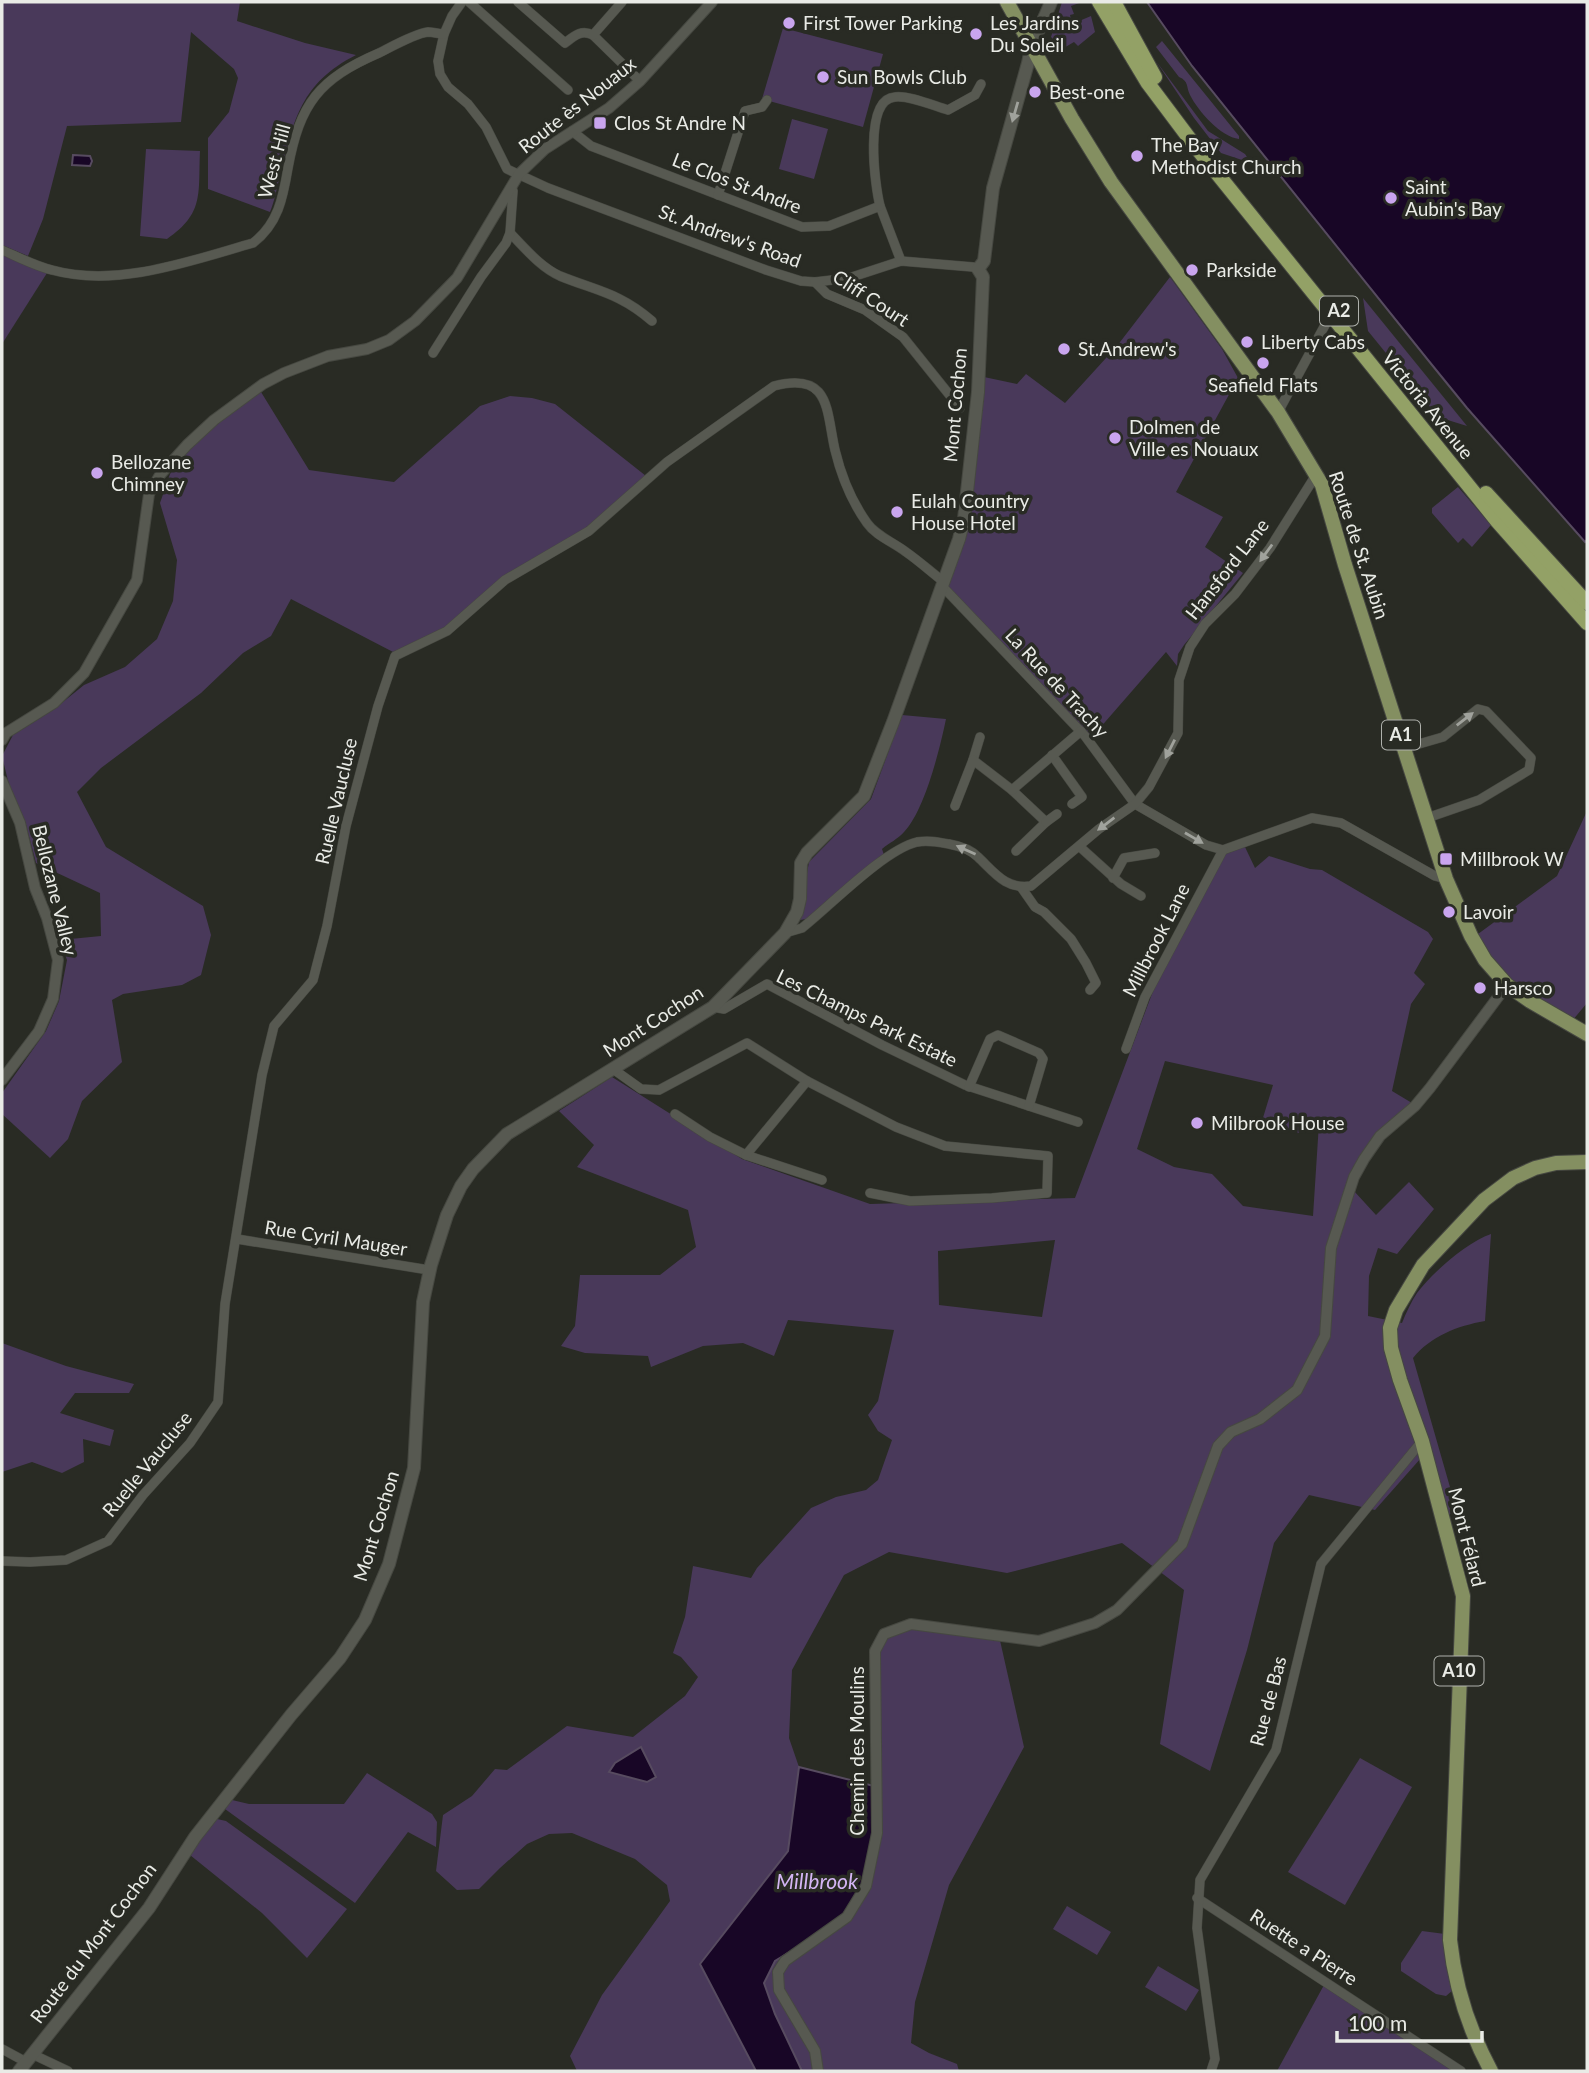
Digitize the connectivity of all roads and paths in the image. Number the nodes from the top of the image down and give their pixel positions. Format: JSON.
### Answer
{"nodes":[{"id":1,"x":463,"y":2,"type":"edge"},
{"id":2,"x":469,"y":2,"type":"edge"},
{"id":3,"x":518,"y":2,"type":"edge"},
{"id":4,"x":622,"y":2,"type":"edge"},
{"id":5,"x":712,"y":2,"type":"edge"},
{"id":6,"x":1007,"y":2,"type":"edge"},
{"id":7,"x":1051,"y":2,"type":"edge"},
{"id":8,"x":1099,"y":2,"type":"edge"},
{"id":9,"x":1114,"y":2,"type":"edge"},
{"id":10,"x":444,"y":34,"type":"junction"},
{"id":11,"x":593,"y":34,"type":"junction"},
{"id":12,"x":1030,"y":46,"type":"junction"},
{"id":13,"x":640,"y":82,"type":"junction"},
{"id":14,"x":981,"y":84,"type":"dead end"},
{"id":15,"x":568,"y":90,"type":"dead end"},
{"id":16,"x":767,"y":100,"type":"dead end"},
{"id":17,"x":572,"y":131,"type":"junction"},
{"id":18,"x":519,"y":174,"type":"junction"},
{"id":19,"x":511,"y":187,"type":"junction"},
{"id":20,"x":718,"y":195,"type":"junction"},
{"id":21,"x":880,"y":206,"type":"junction"},
{"id":22,"x":510,"y":233,"type":"junction"},
{"id":23,"x":2,"y":250,"type":"edge"},
{"id":24,"x":901,"y":261,"type":"junction"},
{"id":25,"x":978,"y":269,"type":"junction"},
{"id":26,"x":816,"y":282,"type":"junction"},
{"id":27,"x":1331,"y":314,"type":"junction"},
{"id":28,"x":652,"y":321,"type":"dead end"},
{"id":29,"x":433,"y":353,"type":"dead end"},
{"id":30,"x":961,"y":408,"type":"dead end"},
{"id":31,"x":1278,"y":412,"type":"junction"},
{"id":32,"x":1316,"y":475,"type":"junction"},
{"id":33,"x":943,"y":584,"type":"junction"},
{"id":34,"x":1587,"y":603,"type":"edge"},
{"id":35,"x":1587,"y":623,"type":"edge"},
{"id":36,"x":1081,"y":730,"type":"junction"},
{"id":37,"x":980,"y":737,"type":"dead end"},
{"id":38,"x":2,"y":740,"type":"edge"},
{"id":39,"x":1405,"y":748,"type":"junction"},
{"id":40,"x":1052,"y":755,"type":"junction"},
{"id":41,"x":973,"y":760,"type":"junction"},
{"id":42,"x":2,"y":781,"type":"edge"},
{"id":43,"x":1012,"y":790,"type":"junction"},
{"id":44,"x":1072,"y":804,"type":"dead end"},
{"id":45,"x":1135,"y":804,"type":"junction"},
{"id":46,"x":955,"y":806,"type":"dead end"},
{"id":47,"x":1057,"y":814,"type":"dead end"},
{"id":48,"x":1427,"y":818,"type":"junction"},
{"id":49,"x":1046,"y":822,"type":"junction"},
{"id":50,"x":1080,"y":847,"type":"junction"},
{"id":51,"x":1016,"y":850,"type":"dead end"},
{"id":52,"x":1223,"y":850,"type":"junction"},
{"id":53,"x":1155,"y":853,"type":"dead end"},
{"id":54,"x":1113,"y":878,"type":"junction"},
{"id":55,"x":1447,"y":879,"type":"junction"},
{"id":56,"x":1021,"y":887,"type":"junction"},
{"id":57,"x":1141,"y":896,"type":"dead end"},
{"id":58,"x":785,"y":933,"type":"junction"},
{"id":59,"x":1507,"y":985,"type":"junction"},
{"id":60,"x":1090,"y":990,"type":"dead end"},
{"id":61,"x":713,"y":1007,"type":"junction"},
{"id":62,"x":1587,"y":1034,"type":"edge"},
{"id":63,"x":1126,"y":1049,"type":"dead end"},
{"id":64,"x":613,"y":1069,"type":"junction"},
{"id":65,"x":2,"y":1080,"type":"edge"},
{"id":66,"x":807,"y":1081,"type":"junction"},
{"id":67,"x":969,"y":1087,"type":"junction"},
{"id":68,"x":1029,"y":1106,"type":"junction"},
{"id":69,"x":675,"y":1114,"type":"dead end"},
{"id":70,"x":1078,"y":1122,"type":"dead end"},
{"id":71,"x":746,"y":1155,"type":"junction"},
{"id":72,"x":1587,"y":1162,"type":"edge"},
{"id":73,"x":822,"y":1180,"type":"dead end"},
{"id":74,"x":870,"y":1193,"type":"dead end"},
{"id":75,"x":237,"y":1240,"type":"junction"},
{"id":76,"x":429,"y":1270,"type":"junction"},
{"id":77,"x":1422,"y":1441,"type":"junction"},
{"id":78,"x":2,"y":1561,"type":"edge"},
{"id":79,"x":195,"y":1837,"type":"joint"},
{"id":80,"x":1198,"y":1898,"type":"junction"},
{"id":81,"x":2,"y":2049,"type":"edge"},
{"id":82,"x":25,"y":2063,"type":"edge"},
{"id":83,"x":68,"y":2071,"type":"edge"},
{"id":84,"x":818,"y":2071,"type":"edge"},
{"id":85,"x":1211,"y":2071,"type":"edge"},
{"id":86,"x":1461,"y":2071,"type":"edge"},
{"id":87,"x":1491,"y":2071,"type":"edge"}],
"edges":[{"from":1,"to":10,"type":"street"},
{"from":2,"to":15,"type":"street"},
{"from":3,"to":11,"type":"street"},
{"from":4,"to":11,"type":"street"},
{"from":5,"to":13,"type":"street","name":"Route ès Nouaux"},
{"from":6,"to":12,"type":"main road","name":"Route de St. Aubin","number":"A1"},
{"from":7,"to":12,"type":"main road","name":"Mont Cochon"},
{"from":8,"to":27,"type":"highway","name":"Victoria Avenue","number":"A2"},
{"from":9,"to":34,"type":"highway","name":"Victoria Avenue","number":"A2"},
{"from":10,"to":18,"type":"street"},
{"from":10,"to":23,"type":"street","name":"West Hill"},
{"from":11,"to":13,"type":"street"},
{"from":12,"to":25,"type":"main road","name":"Mont Cochon","one_way":true},
{"from":12,"to":31,"type":"main road","name":"Route de St. Aubin","number":"A1"},
{"from":13,"to":17,"type":"street","name":"Route ès Nouaux"},
{"from":14,"to":21,"type":"street"},
{"from":16,"to":20,"type":"street"},
{"from":17,"to":18,"type":"street","name":"Route ès Nouaux"},
{"from":17,"to":20,"type":"street","name":"Le Clos St Andre"},
{"from":18,"to":19,"type":"street"},
{"from":18,"to":26,"type":"street","name":"St. Andrew's Road"},
{"from":19,"to":22,"type":"street"},
{"from":19,"to":38,"type":"street"},
{"from":20,"to":21,"type":"street","name":"Le Clos St Andre"},
{"from":21,"to":24,"type":"street"},
{"from":22,"to":28,"type":"street"},
{"from":22,"to":29,"type":"street"},
{"from":24,"to":25,"type":"street","name":"St. Andrew's Road"},
{"from":24,"to":26,"type":"street","name":"St. Andrew's Road"},
{"from":25,"to":33,"type":"main road","name":"Mont Cochon"},
{"from":26,"to":30,"type":"street","name":"Cliff Court"},
{"from":27,"to":31,"type":"street"},
{"from":27,"to":35,"type":"highway","name":"Victoria Avenue","number":"A2"},
{"from":31,"to":32,"type":"main road","name":"Route de St. Aubin","number":"A1"},
{"from":32,"to":39,"type":"main road","name":"Route de St. Aubin","number":"A1"},
{"from":32,"to":45,"type":"street","name":"Hansford Lane","one_way":true},
{"from":33,"to":36,"type":"street","name":"La Rue de Trachy"},
{"from":33,"to":58,"type":"main road","name":"Mont Cochon"},
{"from":33,"to":75,"type":"street","name":"Ruelle Vaucluse"},
{"from":36,"to":40,"type":"street"},
{"from":36,"to":45,"type":"street","name":"La Rue de Trachy"},
{"from":37,"to":41,"type":"street"},
{"from":39,"to":48,"type":"main road","name":"Route de St. Aubin","number":"A1"},
{"from":39,"to":48,"type":"street","one_way":true},
{"from":40,"to":43,"type":"street"},
{"from":40,"to":44,"type":"street"},
{"from":41,"to":43,"type":"street"},
{"from":41,"to":46,"type":"street"},
{"from":42,"to":65,"type":"street","name":"Bellozane Valley"},
{"from":43,"to":49,"type":"street"},
{"from":45,"to":50,"type":"street","name":"Hansford Lane","one_way":true},
{"from":45,"to":52,"type":"street","name":"La Rue de Trachy","one_way":true},
{"from":47,"to":49,"type":"street"},
{"from":48,"to":55,"type":"main road","name":"Route de St. Aubin","number":"A1"},
{"from":49,"to":51,"type":"street"},
{"from":50,"to":54,"type":"street"},
{"from":50,"to":56,"type":"street","name":"Hansford Lane"},
{"from":52,"to":55,"type":"street"},
{"from":52,"to":63,"type":"street","name":"Millbrook Lane"},
{"from":53,"to":54,"type":"street"},
{"from":54,"to":57,"type":"street"},
{"from":55,"to":59,"type":"main road","name":"Route de St. Aubin","number":"A1"},
{"from":56,"to":58,"type":"street","one_way":true},
{"from":56,"to":60,"type":"street"},
{"from":58,"to":61,"type":"main road","name":"Mont Cochon"},
{"from":59,"to":62,"type":"main road","name":"Route de St. Aubin","number":"A1"},
{"from":59,"to":84,"type":"street","name":"Chemin des Moulins"},
{"from":61,"to":64,"type":"main road","name":"Mont Cochon"},
{"from":61,"to":67,"type":"street","name":"Les Champs Park Estate"},
{"from":64,"to":66,"type":"street"},
{"from":64,"to":76,"type":"main road","name":"Mont Cochon"},
{"from":66,"to":71,"type":"street"},
{"from":66,"to":74,"type":"street"},
{"from":67,"to":68,"type":"street","name":"Les Champs Park Estate"},
{"from":67,"to":68,"type":"street","name":"Les Champs Park Estate"},
{"from":68,"to":70,"type":"street","name":"Les Champs Park Estate"},
{"from":69,"to":71,"type":"street"},
{"from":71,"to":73,"type":"street"},
{"from":72,"to":77,"type":"main road","name":"Mont Félard","number":"A10"},
{"from":75,"to":76,"type":"street","name":"Rue Cyril Mauger"},
{"from":75,"to":78,"type":"street","name":"Ruelle Vaucluse"},
{"from":76,"to":79,"type":"main road","name":"Mont Cochon"},
{"from":77,"to":80,"type":"street","name":"Rue de Bas"},
{"from":77,"to":87,"type":"main road","name":"Mont Félard","number":"A10"},
{"from":79,"to":82,"type":"main road","name":"Route du Mont Cochon"},
{"from":80,"to":85,"type":"street","name":"Rue de Bas"},
{"from":80,"to":86,"type":"street","name":"Ruette a Pierre"},
{"from":81,"to":82,"type":"street"},
{"from":82,"to":83,"type":"street"}]}
